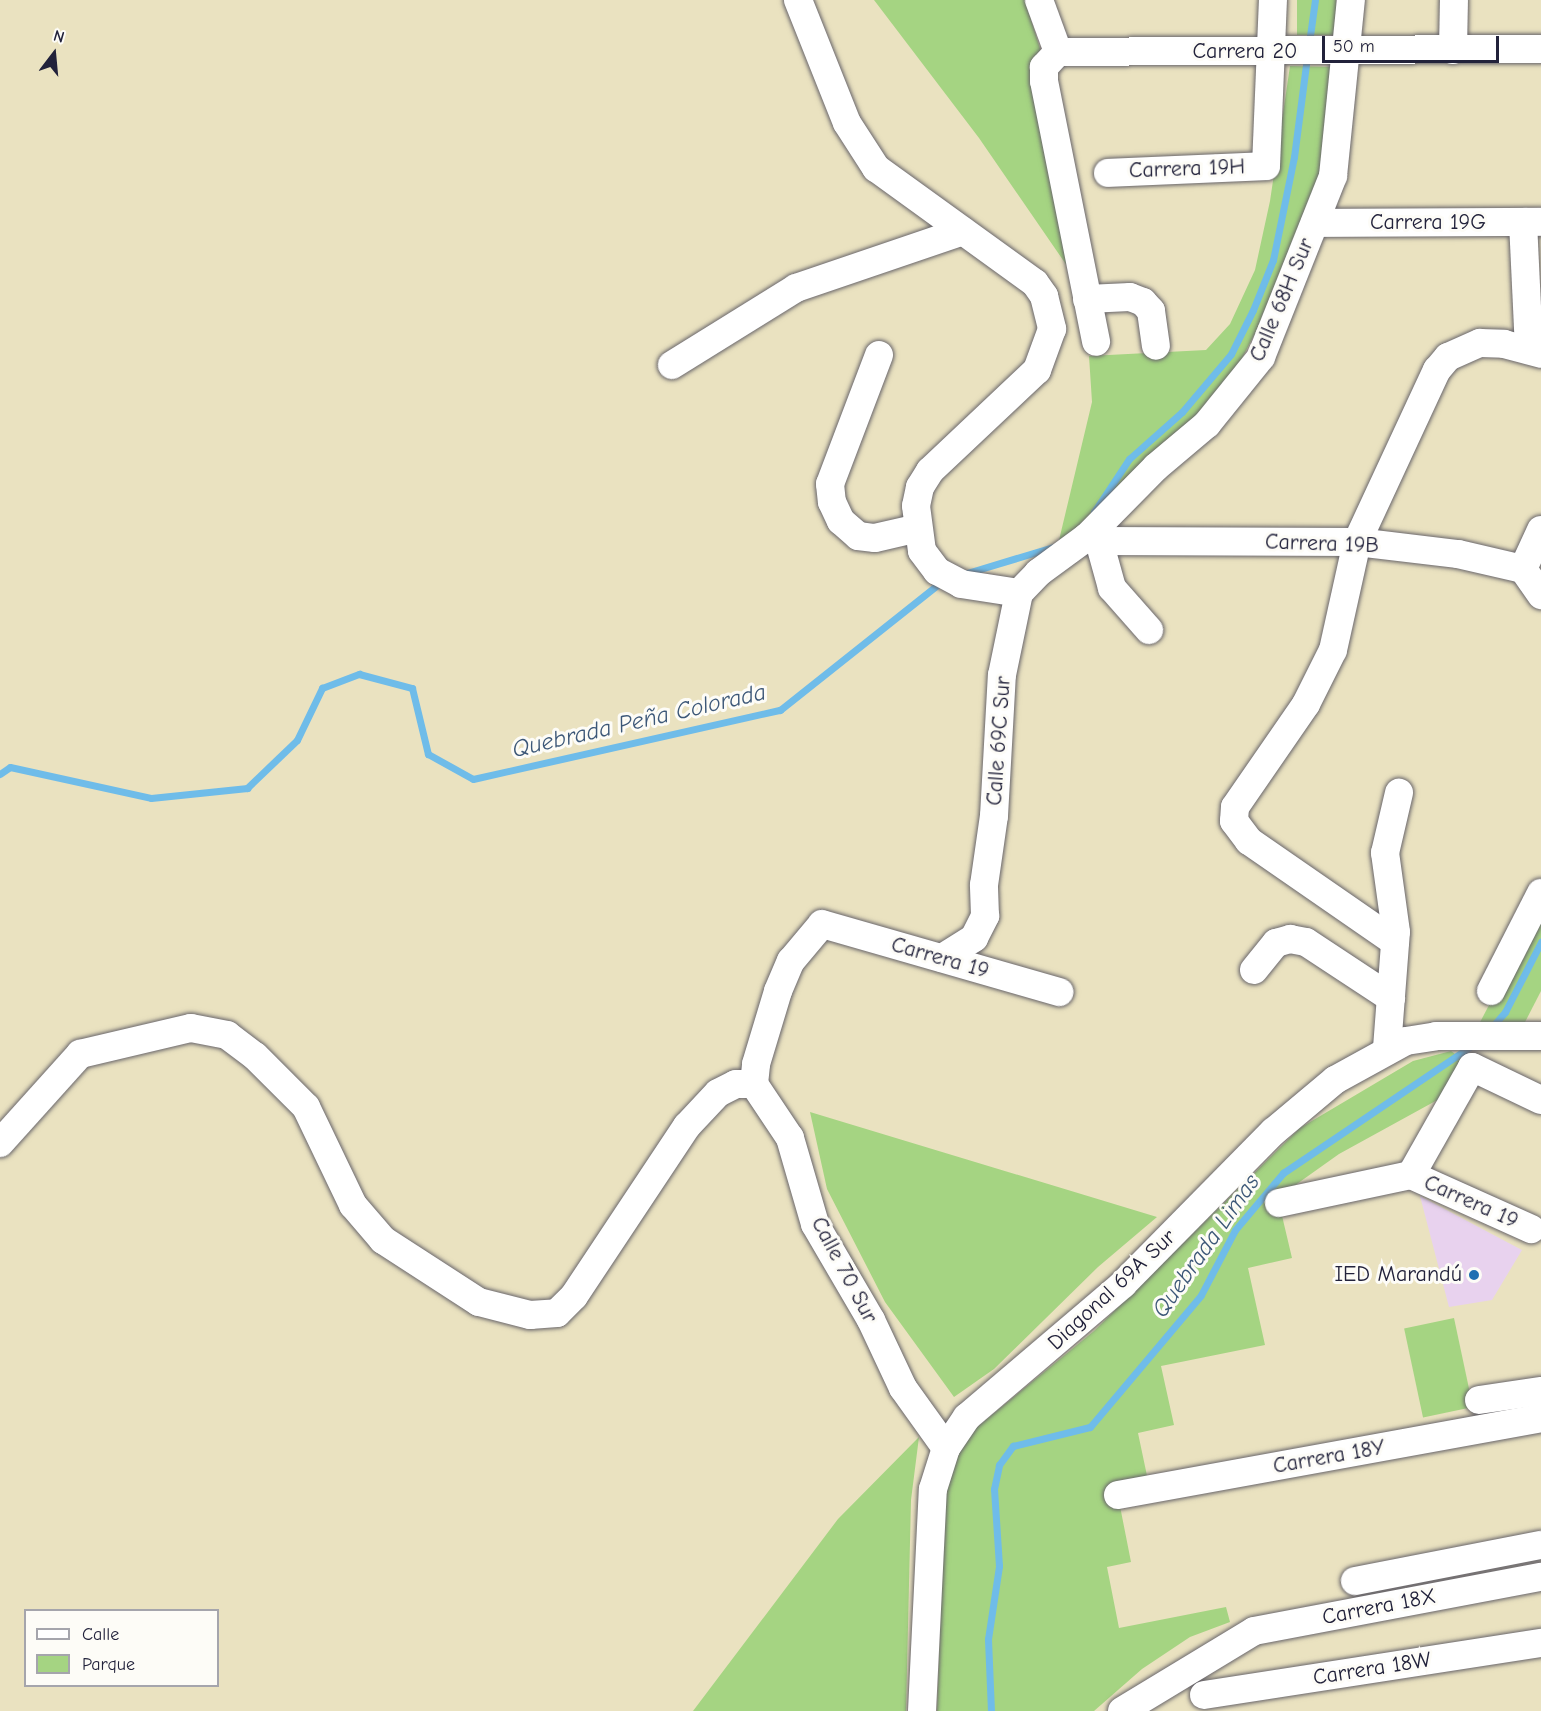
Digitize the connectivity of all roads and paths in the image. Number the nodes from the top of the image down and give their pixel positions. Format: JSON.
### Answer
{"nodes":[{"id":1,"x":798,"y":0,"type":"edge"},
{"id":2,"x":1039,"y":0,"type":"edge"},
{"id":3,"x":1273,"y":0,"type":"edge"},
{"id":4,"x":1351,"y":0,"type":"edge"},
{"id":5,"x":1454,"y":0,"type":"edge"},
{"id":6,"x":1541,"y":49,"type":"edge"},
{"id":7,"x":1453,"y":50,"type":"junction"},
{"id":8,"x":1336,"y":51,"type":"junction"},
{"id":9,"x":1058,"y":52,"type":"junction"},
{"id":10,"x":1282,"y":52,"type":"junction"},
{"id":11,"x":1108,"y":172,"type":"dead end"},
{"id":12,"x":1532,"y":222,"type":"edge"},
{"id":13,"x":1315,"y":223,"type":"junction"},
{"id":14,"x":963,"y":231,"type":"junction"},
{"id":15,"x":1087,"y":299,"type":"junction"},
{"id":16,"x":1096,"y":342,"type":"dead end"},
{"id":17,"x":1156,"y":346,"type":"dead end"},
{"id":18,"x":1535,"y":352,"type":"edge"},
{"id":19,"x":879,"y":355,"type":"dead end"},
{"id":20,"x":672,"y":365,"type":"dead end"},
{"id":21,"x":918,"y":528,"type":"junction"},
{"id":22,"x":1541,"y":530,"type":"edge"},
{"id":23,"x":1093,"y":539,"type":"junction"},
{"id":24,"x":1357,"y":542,"type":"junction"},
{"id":25,"x":1522,"y":569,"type":"junction"},
{"id":26,"x":1019,"y":593,"type":"junction"},
{"id":27,"x":1541,"y":595,"type":"edge"},
{"id":28,"x":1149,"y":630,"type":"dead end"},
{"id":29,"x":1399,"y":793,"type":"dead end"},
{"id":30,"x":1541,"y":892,"type":"edge"},
{"id":31,"x":1395,"y":942,"type":"junction"},
{"id":32,"x":942,"y":958,"type":"junction"},
{"id":33,"x":1254,"y":970,"type":"dead end"},
{"id":34,"x":1491,"y":990,"type":"dead end"},
{"id":35,"x":1059,"y":992,"type":"dead end"},
{"id":36,"x":1391,"y":998,"type":"junction"},
{"id":37,"x":1527,"y":1037,"type":"edge"},
{"id":38,"x":1387,"y":1048,"type":"junction"},
{"id":39,"x":754,"y":1084,"type":"junction"},
{"id":40,"x":1541,"y":1100,"type":"edge"},
{"id":41,"x":0,"y":1143,"type":"edge"},
{"id":42,"x":1411,"y":1175,"type":"junction"},
{"id":43,"x":1279,"y":1203,"type":"dead end"},
{"id":44,"x":1531,"y":1229,"type":"dead end"},
{"id":45,"x":1541,"y":1391,"type":"edge"},
{"id":46,"x":1479,"y":1400,"type":"dead end"},
{"id":47,"x":1541,"y":1418,"type":"edge"},
{"id":48,"x":946,"y":1448,"type":"junction"},
{"id":49,"x":1118,"y":1496,"type":"dead end"},
{"id":50,"x":1541,"y":1545,"type":"edge"},
{"id":51,"x":1541,"y":1577,"type":"edge"},
{"id":52,"x":1355,"y":1581,"type":"dead end"},
{"id":53,"x":1541,"y":1643,"type":"edge"},
{"id":54,"x":1223,"y":1651,"type":"junction"},
{"id":55,"x":1204,"y":1703,"type":"edge"},
{"id":56,"x":922,"y":1711,"type":"edge"},
{"id":57,"x":1122,"y":1711,"type":"edge"}],
"edges":[{"from":1,"to":14,"type":"street"},
{"from":2,"to":9,"type":"street"},
{"from":3,"to":10,"type":"street"},
{"from":4,"to":8,"type":"street","name":"Calle 68H Sur"},
{"from":5,"to":7,"type":"street"},
{"from":6,"to":7,"type":"street","name":"Carrera 20"},
{"from":7,"to":8,"type":"street","name":"Carrera 20"},
{"from":8,"to":10,"type":"street","name":"Carrera 20"},
{"from":8,"to":13,"type":"street","name":"Calle 68H Sur"},
{"from":9,"to":10,"type":"street","name":"Carrera 20"},
{"from":9,"to":15,"type":"street"},
{"from":10,"to":11,"type":"street","name":"Carrera 19H"},
{"from":12,"to":13,"type":"street","name":"Carrera 19G"},
{"from":12,"to":18,"type":"street"},
{"from":13,"to":23,"type":"street","name":"Calle 68H Sur"},
{"from":14,"to":20,"type":"street"},
{"from":14,"to":21,"type":"street"},
{"from":15,"to":16,"type":"street"},
{"from":15,"to":17,"type":"street"},
{"from":18,"to":24,"type":"street"},
{"from":19,"to":21,"type":"street"},
{"from":21,"to":26,"type":"street"},
{"from":22,"to":25,"type":"street"},
{"from":23,"to":24,"type":"street","name":"Carrera 19B"},
{"from":23,"to":26,"type":"street"},
{"from":23,"to":28,"type":"street"},
{"from":24,"to":25,"type":"street","name":"Carrera 19B"},
{"from":24,"to":31,"type":"street"},
{"from":25,"to":27,"type":"street"},
{"from":26,"to":32,"type":"street","name":"Calle 69C Sur"},
{"from":29,"to":31,"type":"street"},
{"from":30,"to":34,"type":"street"},
{"from":31,"to":36,"type":"street"},
{"from":32,"to":35,"type":"street","name":"Carrera 19"},
{"from":32,"to":39,"type":"street","name":"Carrera 19"},
{"from":33,"to":36,"type":"street"},
{"from":36,"to":38,"type":"street"},
{"from":37,"to":38,"type":"street","name":"Diagonal 69A Sur"},
{"from":38,"to":48,"type":"street","name":"Diagonal 69A Sur"},
{"from":39,"to":41,"type":"street"},
{"from":39,"to":48,"type":"street","name":"Calle 70 Sur"},
{"from":40,"to":42,"type":"street"},
{"from":42,"to":43,"type":"street"},
{"from":42,"to":44,"type":"street","name":"Carrera 19"},
{"from":45,"to":46,"type":"street"},
{"from":47,"to":49,"type":"street","name":"Carrera 18Y"},
{"from":48,"to":56,"type":"street","name":"Diagonal 69A Sur"},
{"from":50,"to":52,"type":"street","name":"Carrera 18X"},
{"from":51,"to":54,"type":"street","name":"Carrera 18X"},
{"from":53,"to":55,"type":"street","name":"Carrera 18W"},
{"from":54,"to":55,"type":"street"},
{"from":54,"to":57,"type":"street","name":"Carrera 18X"}]}
